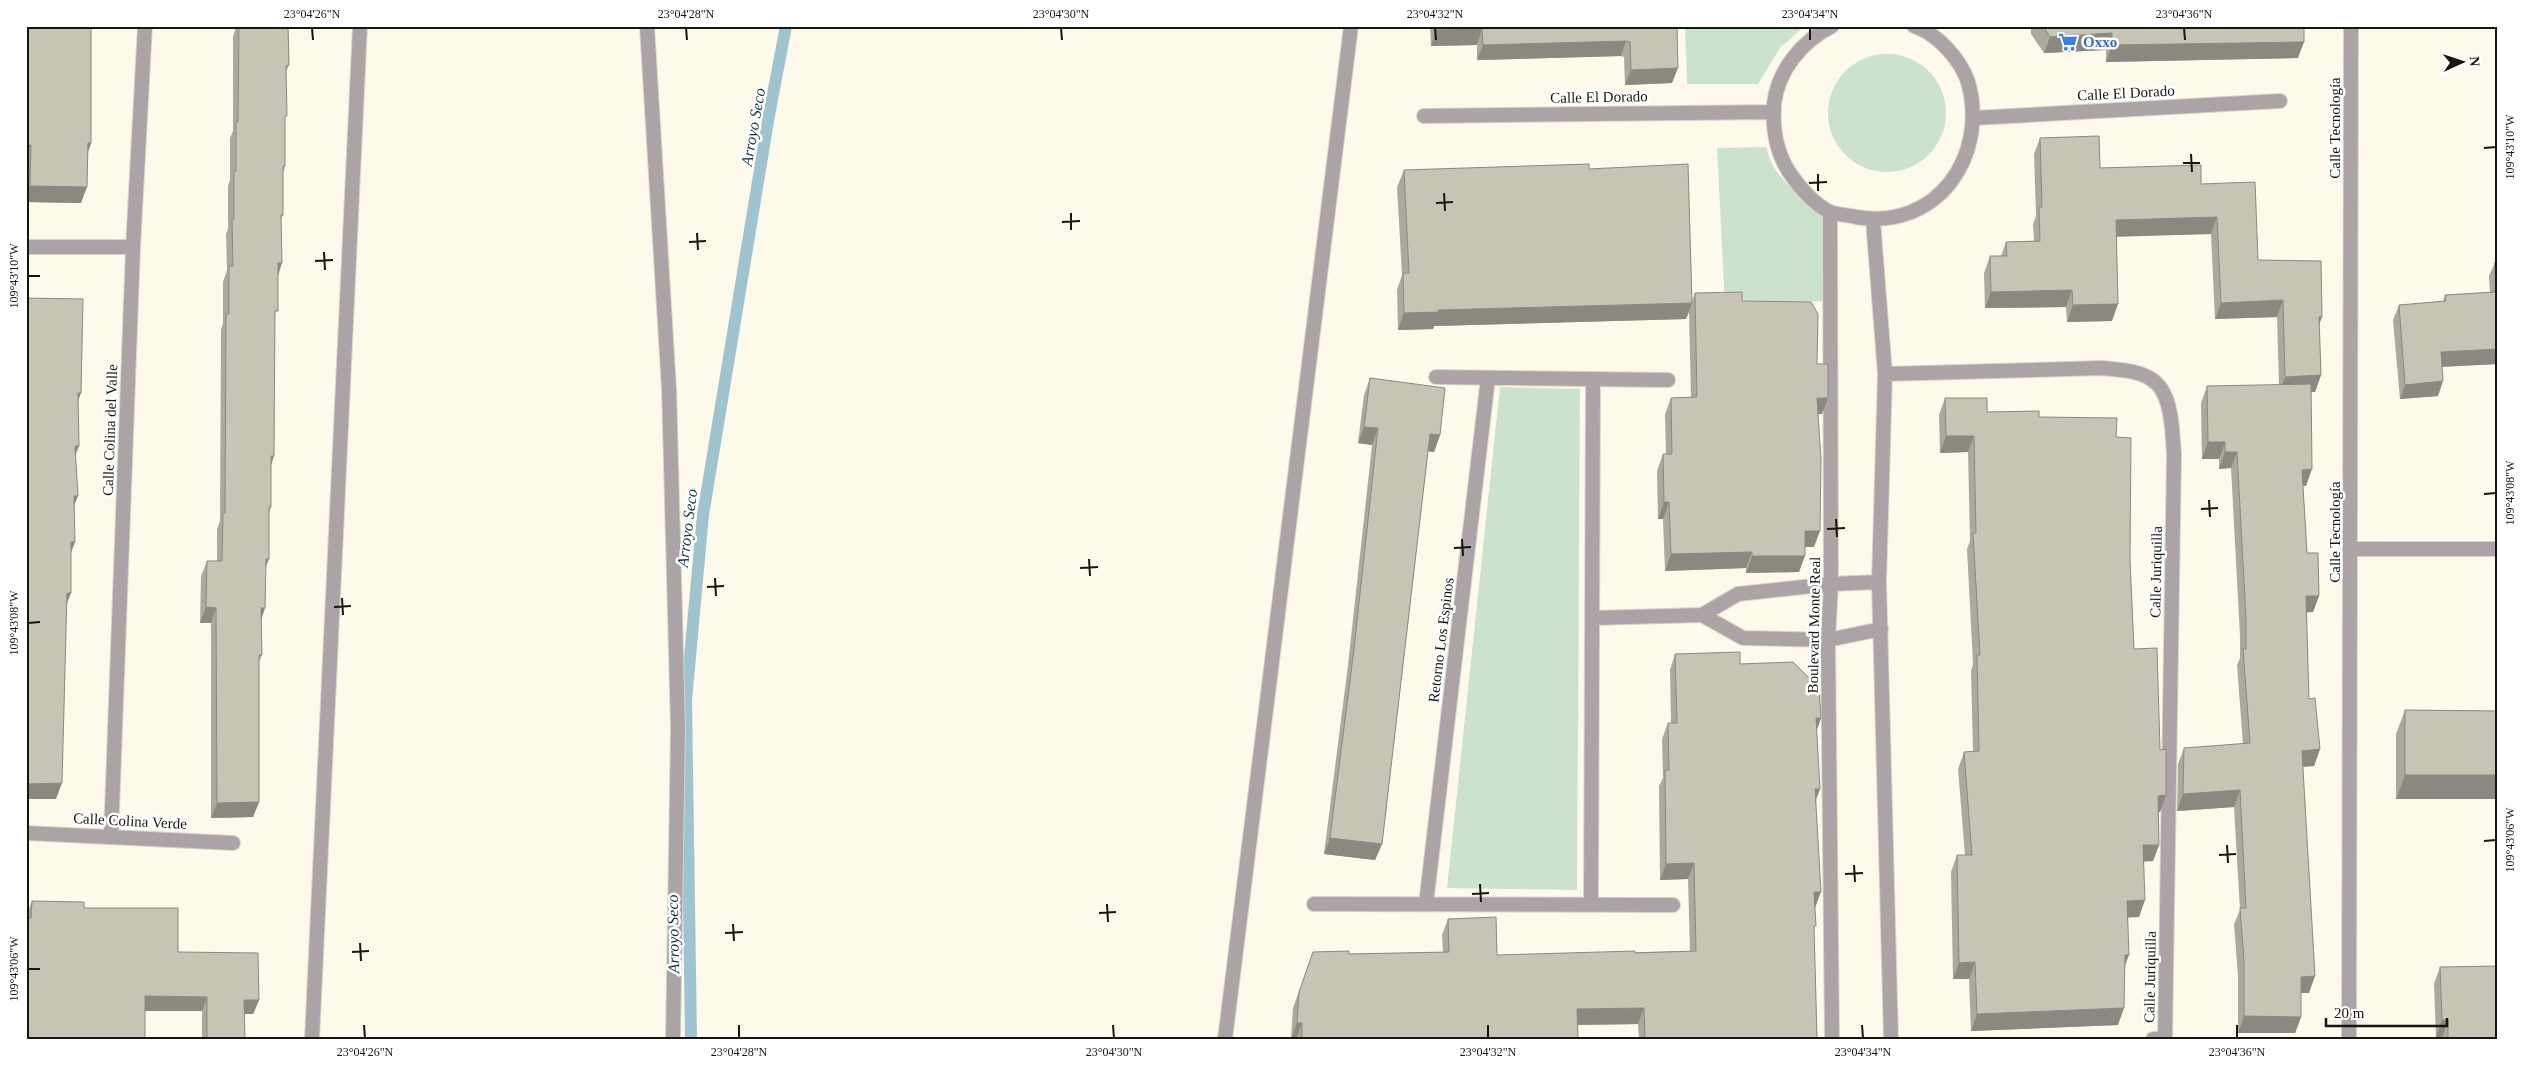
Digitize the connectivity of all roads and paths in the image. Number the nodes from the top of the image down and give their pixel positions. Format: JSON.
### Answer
{"nodes":[{"id":1,"x":145,"y":26,"type":"edge"},
{"id":2,"x":360,"y":26,"type":"edge"},
{"id":3,"x":647,"y":26,"type":"edge"},
{"id":4,"x":1351,"y":26,"type":"edge"},
{"id":5,"x":1832,"y":26,"type":"edge"},
{"id":6,"x":1914,"y":26,"type":"edge"},
{"id":7,"x":2351,"y":26,"type":"edge"},
{"id":8,"x":2280,"y":101,"type":"dead end"},
{"id":9,"x":1774,"y":112,"type":"junction"},
{"id":10,"x":1424,"y":116,"type":"dead end"},
{"id":11,"x":1974,"y":118,"type":"junction"},
{"id":12,"x":1830,"y":212,"type":"junction"},
{"id":13,"x":1873,"y":220,"type":"junction"},
{"id":14,"x":26,"y":247,"type":"edge"},
{"id":15,"x":133,"y":248,"type":"junction"},
{"id":16,"x":1885,"y":374,"type":"junction"},
{"id":17,"x":1436,"y":378,"type":"dead end"},
{"id":18,"x":1488,"y":378,"type":"junction"},
{"id":19,"x":1593,"y":379,"type":"junction"},
{"id":20,"x":1668,"y":380,"type":"dead end"},
{"id":21,"x":2351,"y":549,"type":"junction"},
{"id":22,"x":2498,"y":549,"type":"edge"},
{"id":23,"x":1879,"y":582,"type":"junction"},
{"id":24,"x":1831,"y":584,"type":"junction"},
{"id":25,"x":1702,"y":616,"type":"junction"},
{"id":26,"x":1592,"y":618,"type":"junction"},
{"id":27,"x":1881,"y":629,"type":"junction"},
{"id":28,"x":1828,"y":640,"type":"junction"},
{"id":29,"x":26,"y":833,"type":"edge"},
{"id":30,"x":111,"y":836,"type":"junction"},
{"id":31,"x":233,"y":843,"type":"dead end"},
{"id":32,"x":1314,"y":904,"type":"dead end"},
{"id":33,"x":1426,"y":904,"type":"junction"},
{"id":34,"x":1591,"y":904,"type":"junction"},
{"id":35,"x":1673,"y":905,"type":"dead end"},
{"id":36,"x":312,"y":1039,"type":"edge"},
{"id":37,"x":673,"y":1039,"type":"edge"},
{"id":38,"x":1226,"y":1039,"type":"edge"},
{"id":39,"x":1832,"y":1039,"type":"edge"},
{"id":40,"x":1891,"y":1039,"type":"edge"},
{"id":41,"x":2153,"y":1039,"type":"edge"},
{"id":42,"x":2165,"y":1039,"type":"edge"},
{"id":43,"x":2349,"y":1039,"type":"edge"}],
"edges":[{"from":1,"to":15,"type":"street","name":"Calle Colina del Valle"},
{"from":2,"to":36,"type":"street"},
{"from":3,"to":37,"type":"street"},
{"from":4,"to":38,"type":"street"},
{"from":5,"to":9,"type":"street"},
{"from":6,"to":11,"type":"street"},
{"from":7,"to":21,"type":"street","name":"Calle Tecnología"},
{"from":8,"to":11,"type":"street","name":"Calle El Dorado"},
{"from":9,"to":10,"type":"street","name":"Calle El Dorado"},
{"from":9,"to":12,"type":"street"},
{"from":11,"to":13,"type":"street"},
{"from":12,"to":13,"type":"street"},
{"from":12,"to":24,"type":"street","name":"Boulevard Monte Real"},
{"from":13,"to":16,"type":"street"},
{"from":14,"to":15,"type":"street"},
{"from":15,"to":30,"type":"street","name":"Calle Colina del Valle"},
{"from":16,"to":23,"type":"street"},
{"from":16,"to":42,"type":"street","name":"Calle Juriquilla"},
{"from":17,"to":18,"type":"street"},
{"from":18,"to":19,"type":"street"},
{"from":18,"to":33,"type":"street","name":"Retorno Los Espinos"},
{"from":19,"to":20,"type":"street"},
{"from":19,"to":26,"type":"street"},
{"from":21,"to":22,"type":"street"},
{"from":21,"to":43,"type":"street","name":"Calle Tecnología"},
{"from":23,"to":24,"type":"street"},
{"from":23,"to":27,"type":"street"},
{"from":24,"to":25,"type":"street"},
{"from":24,"to":28,"type":"street","name":"Boulevard Monte Real"},
{"from":25,"to":26,"type":"street"},
{"from":25,"to":28,"type":"street"},
{"from":26,"to":34,"type":"street"},
{"from":27,"to":28,"type":"street"},
{"from":27,"to":40,"type":"street"},
{"from":28,"to":39,"type":"street","name":"Boulevard Monte Real"},
{"from":29,"to":30,"type":"street","name":"Calle Colina Verde"},
{"from":30,"to":31,"type":"street","name":"Calle Colina Verde"},
{"from":32,"to":33,"type":"street"},
{"from":33,"to":34,"type":"street"},
{"from":34,"to":35,"type":"street"},
{"from":41,"to":42,"type":"street"}]}
